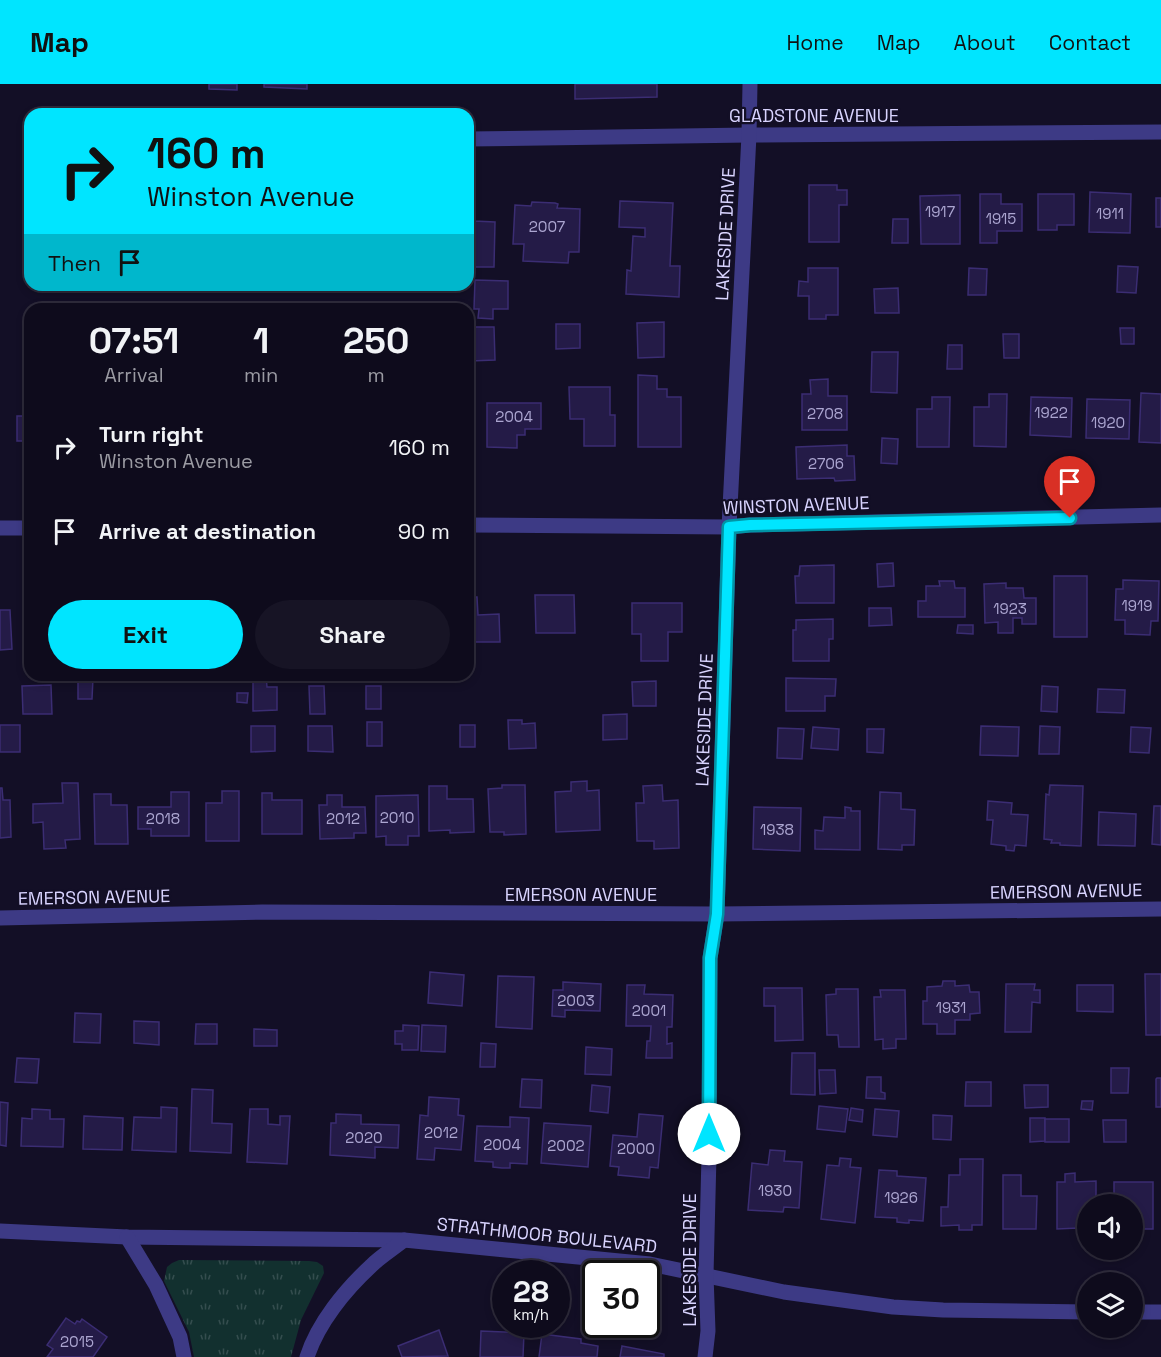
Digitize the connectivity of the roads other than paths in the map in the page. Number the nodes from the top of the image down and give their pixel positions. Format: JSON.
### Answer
{"nodes":[{"id":1,"x":750,"y":84,"type":"edge"},
{"id":2,"x":1161,"y":132,"type":"edge"},
{"id":3,"x":749,"y":135,"type":"junction"},
{"id":4,"x":474,"y":139,"type":"edge"},
{"id":5,"x":1161,"y":515,"type":"edge"},
{"id":6,"x":474,"y":525,"type":"edge"},
{"id":7,"x":729,"y":527,"type":"junction"},
{"id":8,"x":0,"y":528,"type":"edge"},
{"id":9,"x":24,"y":528,"type":"edge"},
{"id":10,"x":1161,"y":909,"type":"edge"},
{"id":11,"x":717,"y":914,"type":"junction"},
{"id":12,"x":0,"y":918,"type":"edge"},
{"id":13,"x":0,"y":1231,"type":"edge"},
{"id":14,"x":127,"y":1237,"type":"junction"},
{"id":15,"x":404,"y":1240,"type":"junction"},
{"id":16,"x":706,"y":1275,"type":"junction"},
{"id":17,"x":1077,"y":1312,"type":"edge"},
{"id":18,"x":1143,"y":1312,"type":"edge"},
{"id":19,"x":1161,"y":1312,"type":"edge"},
{"id":20,"x":184,"y":1357,"type":"edge"},
{"id":21,"x":307,"y":1357,"type":"edge"},
{"id":22,"x":705,"y":1357,"type":"edge"}],
"edges":[{"from":1,"to":3,"type":"street","name":"LAKESIDE DRIVE"},
{"from":2,"to":3,"type":"street","name":"GLADSTONE AVENUE"},
{"from":3,"to":4,"type":"street","name":"GLADSTONE AVENUE"},
{"from":3,"to":7,"type":"street","name":"LAKESIDE DRIVE"},
{"from":5,"to":7,"type":"street","name":"WINSTON AVENUE"},
{"from":6,"to":7,"type":"street","name":"WINSTON AVENUE"},
{"from":7,"to":11,"type":"street","name":"LAKESIDE DRIVE"},
{"from":8,"to":9,"type":"street"},
{"from":10,"to":11,"type":"street","name":"EMERSON AVENUE"},
{"from":11,"to":12,"type":"street","name":"EMERSON AVENUE"},
{"from":11,"to":16,"type":"street","name":"LAKESIDE DRIVE"},
{"from":13,"to":14,"type":"street","name":"STRATHMOOR BOULEVARD"},
{"from":14,"to":15,"type":"street","name":"STRATHMOOR BOULEVARD"},
{"from":14,"to":20,"type":"street"},
{"from":15,"to":16,"type":"street","name":"STRATHMOOR BOULEVARD"},
{"from":15,"to":21,"type":"street"},
{"from":16,"to":17,"type":"street","name":"STRATHMOOR BOULEVARD"},
{"from":16,"to":22,"type":"street","name":"LAKESIDE DRIVE"},
{"from":18,"to":19,"type":"street"}]}
